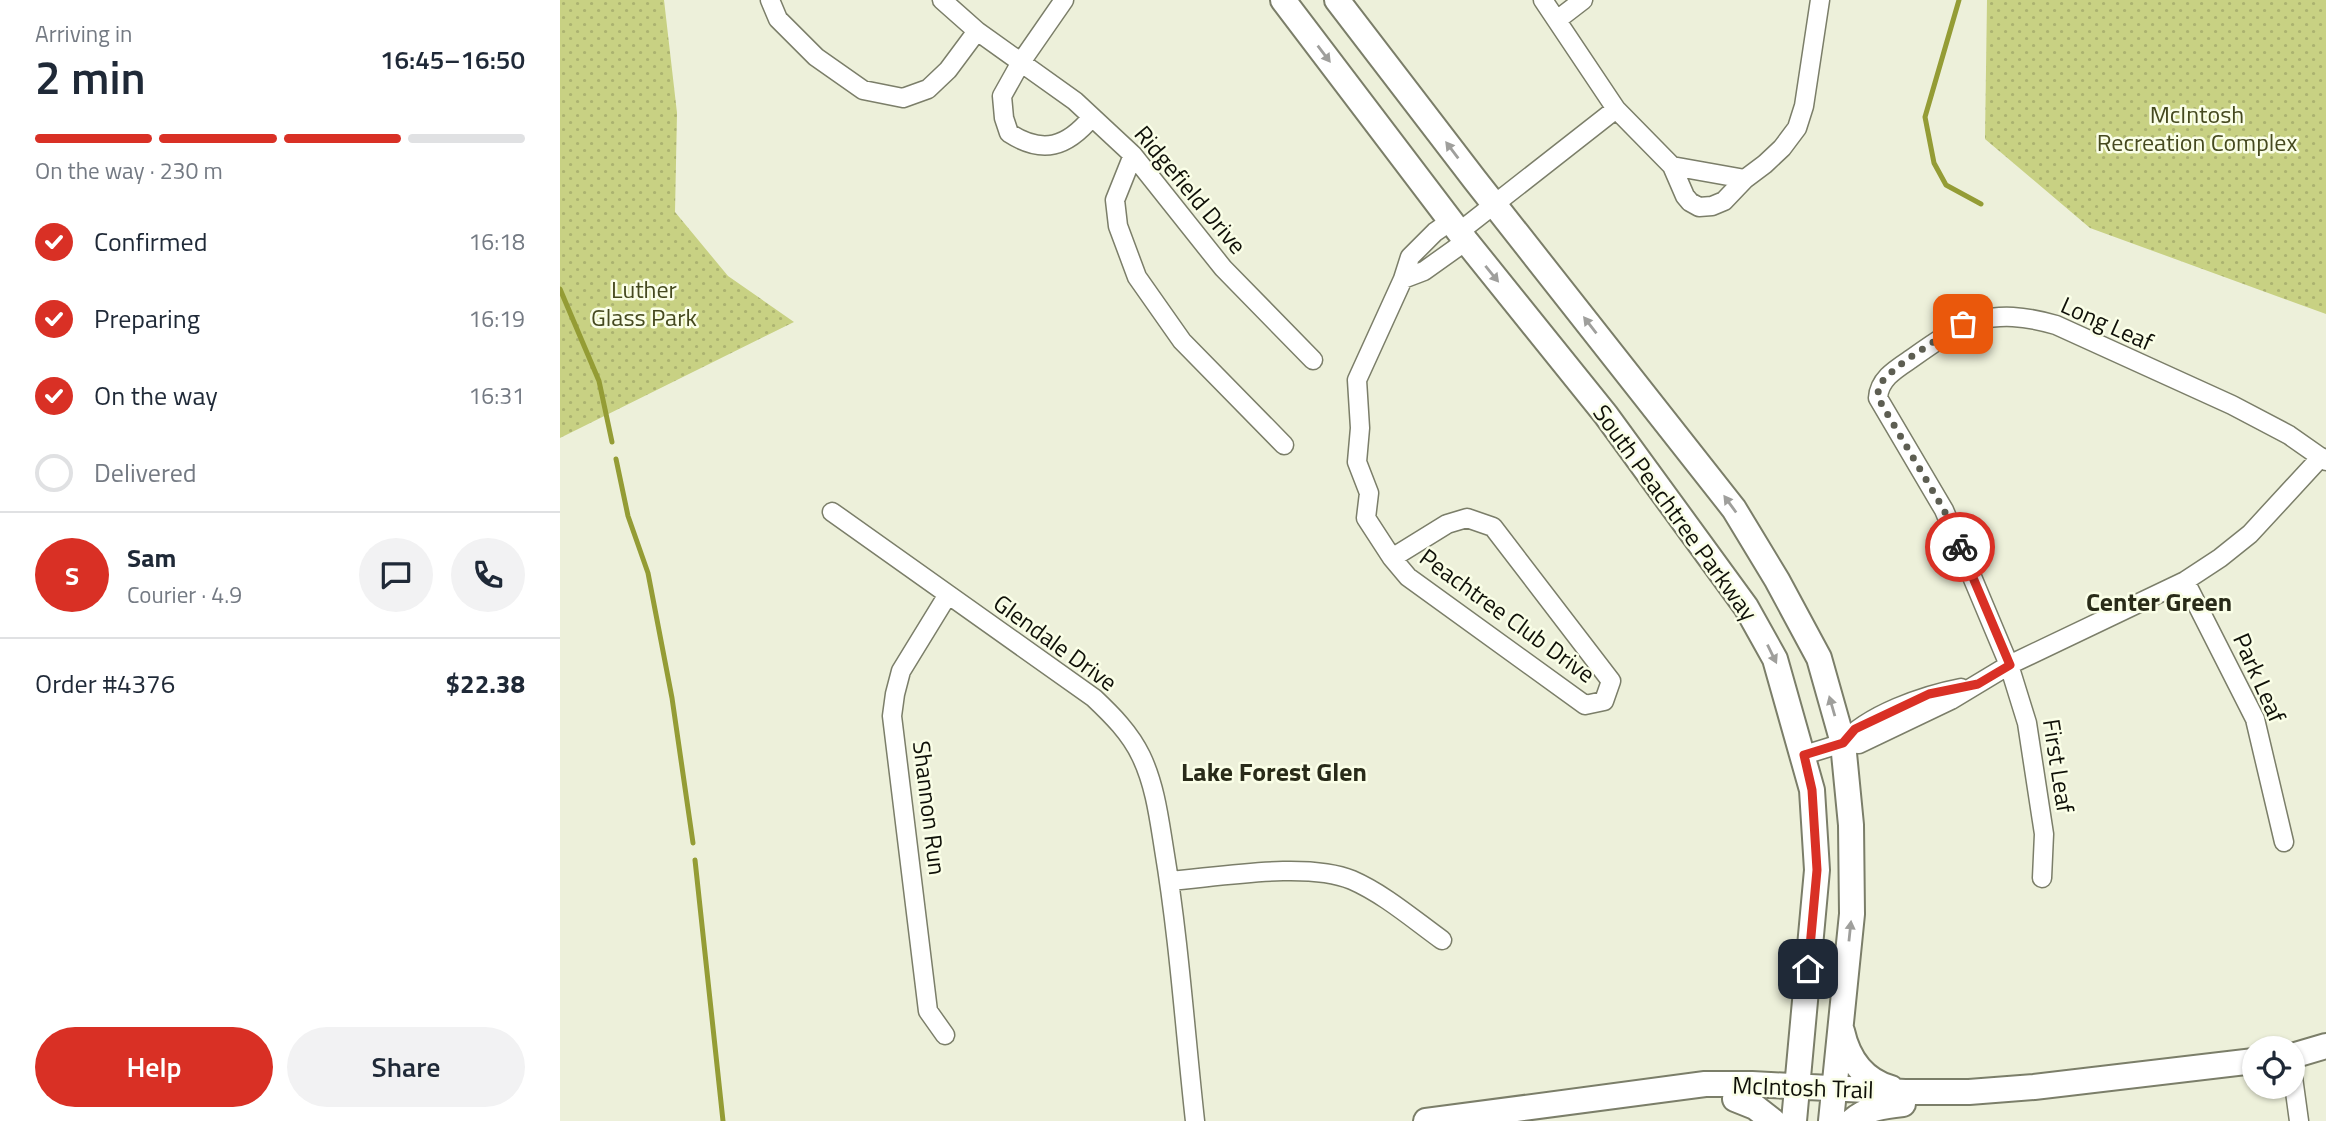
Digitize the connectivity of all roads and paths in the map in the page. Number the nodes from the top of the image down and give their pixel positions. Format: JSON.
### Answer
{"nodes":[{"id":1,"x":770,"y":0,"type":"edge"},
{"id":2,"x":942,"y":0,"type":"edge"},
{"id":3,"x":1064,"y":0,"type":"edge"},
{"id":4,"x":1283,"y":0,"type":"edge"},
{"id":5,"x":1337,"y":0,"type":"edge"},
{"id":6,"x":1543,"y":0,"type":"edge"},
{"id":7,"x":1583,"y":0,"type":"edge"},
{"id":8,"x":1820,"y":0,"type":"edge"},
{"id":9,"x":1557,"y":20,"type":"junction"},
{"id":10,"x":976,"y":31,"type":"junction"},
{"id":11,"x":1021,"y":62,"type":"junction"},
{"id":12,"x":1616,"y":109,"type":"junction"},
{"id":13,"x":1092,"y":117,"type":"junction"},
{"id":14,"x":1133,"y":155,"type":"junction"},
{"id":15,"x":1672,"y":166,"type":"junction"},
{"id":16,"x":1745,"y":179,"type":"junction"},
{"id":17,"x":1494,"y":204,"type":"junction"},
{"id":18,"x":1459,"y":231,"type":"junction"},
{"id":19,"x":1403,"y":279,"type":"junction"},
{"id":20,"x":1313,"y":360,"type":"dead end"},
{"id":21,"x":1284,"y":445,"type":"dead end"},
{"id":22,"x":2323,"y":459,"type":"edge"},
{"id":23,"x":1920,"y":470,"type":"joint"},
{"id":24,"x":832,"y":512,"type":"dead end"},
{"id":25,"x":1392,"y":558,"type":"junction"},
{"id":26,"x":2185,"y":582,"type":"junction"},
{"id":27,"x":947,"y":596,"type":"junction"},
{"id":28,"x":2010,"y":665,"type":"junction"},
{"id":29,"x":1843,"y":743,"type":"junction"},
{"id":30,"x":1804,"y":755,"type":"junction"},
{"id":31,"x":2284,"y":842,"type":"dead end"},
{"id":32,"x":2042,"y":878,"type":"dead end"},
{"id":33,"x":1169,"y":881,"type":"junction"},
{"id":34,"x":1442,"y":940,"type":"dead end"},
{"id":35,"x":1840,"y":1025,"type":"junction"},
{"id":36,"x":945,"y":1035,"type":"dead end"},
{"id":37,"x":1801,"y":1043,"type":"junction"},
{"id":38,"x":2326,"y":1046,"type":"edge"},
{"id":39,"x":2305,"y":1052,"type":"edge"},
{"id":40,"x":2242,"y":1062,"type":"edge"},
{"id":41,"x":1739,"y":1092,"type":"junction"},
{"id":42,"x":1904,"y":1098,"type":"junction"},
{"id":43,"x":2297,"y":1099,"type":"edge"},
{"id":44,"x":1796,"y":1103,"type":"edge"},
{"id":45,"x":1832,"y":1104,"type":"edge"},
{"id":46,"x":1548,"y":1113,"type":"edge"},
{"id":47,"x":1195,"y":1121,"type":"edge"},
{"id":48,"x":1426,"y":1121,"type":"edge"},
{"id":49,"x":1773,"y":1121,"type":"edge"},
{"id":50,"x":1852,"y":1121,"type":"edge"},
{"id":51,"x":2300,"y":1121,"type":"edge"}],
"edges":[{"from":1,"to":10,"type":"street"},
{"from":2,"to":10,"type":"street","name":"Ridgefield Drive"},
{"from":3,"to":11,"type":"street"},
{"from":4,"to":18,"type":"main road","name":"South Peachtree Parkway","one_way":true},
{"from":17,"to":5,"type":"main road","name":"South Peachtree Parkway","one_way":true},
{"from":6,"to":9,"type":"street"},
{"from":7,"to":9,"type":"street"},
{"from":8,"to":16,"type":"street"},
{"from":9,"to":12,"type":"street"},
{"from":10,"to":11,"type":"street","name":"Ridgefield Drive"},
{"from":11,"to":13,"type":"street","name":"Ridgefield Drive"},
{"from":11,"to":13,"type":"street"},
{"from":12,"to":15,"type":"street"},
{"from":12,"to":17,"type":"street"},
{"from":13,"to":14,"type":"street","name":"Ridgefield Drive"},
{"from":14,"to":20,"type":"street","name":"Ridgefield Drive"},
{"from":14,"to":21,"type":"street"},
{"from":15,"to":16,"type":"street"},
{"from":15,"to":16,"type":"street"},
{"from":17,"to":18,"type":"street"},
{"from":29,"to":17,"type":"main road","name":"South Peachtree Parkway","one_way":true},
{"from":18,"to":19,"type":"street"},
{"from":18,"to":19,"type":"street","name":"Peachtree Club Drive"},
{"from":18,"to":30,"type":"main road","name":"South Peachtree Parkway","one_way":true},
{"from":19,"to":25,"type":"street","name":"Peachtree Club Drive"},
{"from":22,"to":23,"type":"street","name":"Long Leaf"},
{"from":22,"to":26,"type":"street"},
{"from":23,"to":28,"type":"street","name":"First Leaf"},
{"from":24,"to":27,"type":"street","name":"Glendale Drive"},
{"from":25,"to":25,"type":"street","name":"Peachtree Club Drive"},
{"from":26,"to":28,"type":"street"},
{"from":26,"to":31,"type":"street","name":"Park Leaf"},
{"from":27,"to":33,"type":"street","name":"Glendale Drive"},
{"from":27,"to":36,"type":"street","name":"Shannon Run"},
{"from":28,"to":29,"type":"street"},
{"from":28,"to":32,"type":"street","name":"First Leaf"},
{"from":29,"to":30,"type":"street"},
{"from":35,"to":29,"type":"main road","name":"South Peachtree Parkway","one_way":true},
{"from":30,"to":37,"type":"main road","name":"South Peachtree Parkway"},
{"from":33,"to":34,"type":"street"},
{"from":33,"to":47,"type":"street","name":"Glendale Drive"},
{"from":35,"to":42,"type":"main road"},
{"from":35,"to":45,"type":"main road","name":"South Peachtree Parkway"},
{"from":37,"to":41,"type":"main road"},
{"from":37,"to":44,"type":"main road","name":"South Peachtree Parkway"},
{"from":38,"to":39,"type":"main road"},
{"from":40,"to":42,"type":"main road","name":"McIntosh Trail"},
{"from":41,"to":44,"type":"main road","name":"McIntosh Trail"},
{"from":41,"to":46,"type":"main road","name":"McIntosh Trail"},
{"from":41,"to":49,"type":"main road"},
{"from":42,"to":45,"type":"main road","name":"McIntosh Trail"},
{"from":42,"to":50,"type":"main road"},
{"from":43,"to":51,"type":"street"},
{"from":44,"to":45,"type":"main road","name":"McIntosh Trail"},
{"from":46,"to":48,"type":"main road","name":"McIntosh Trail"}]}
